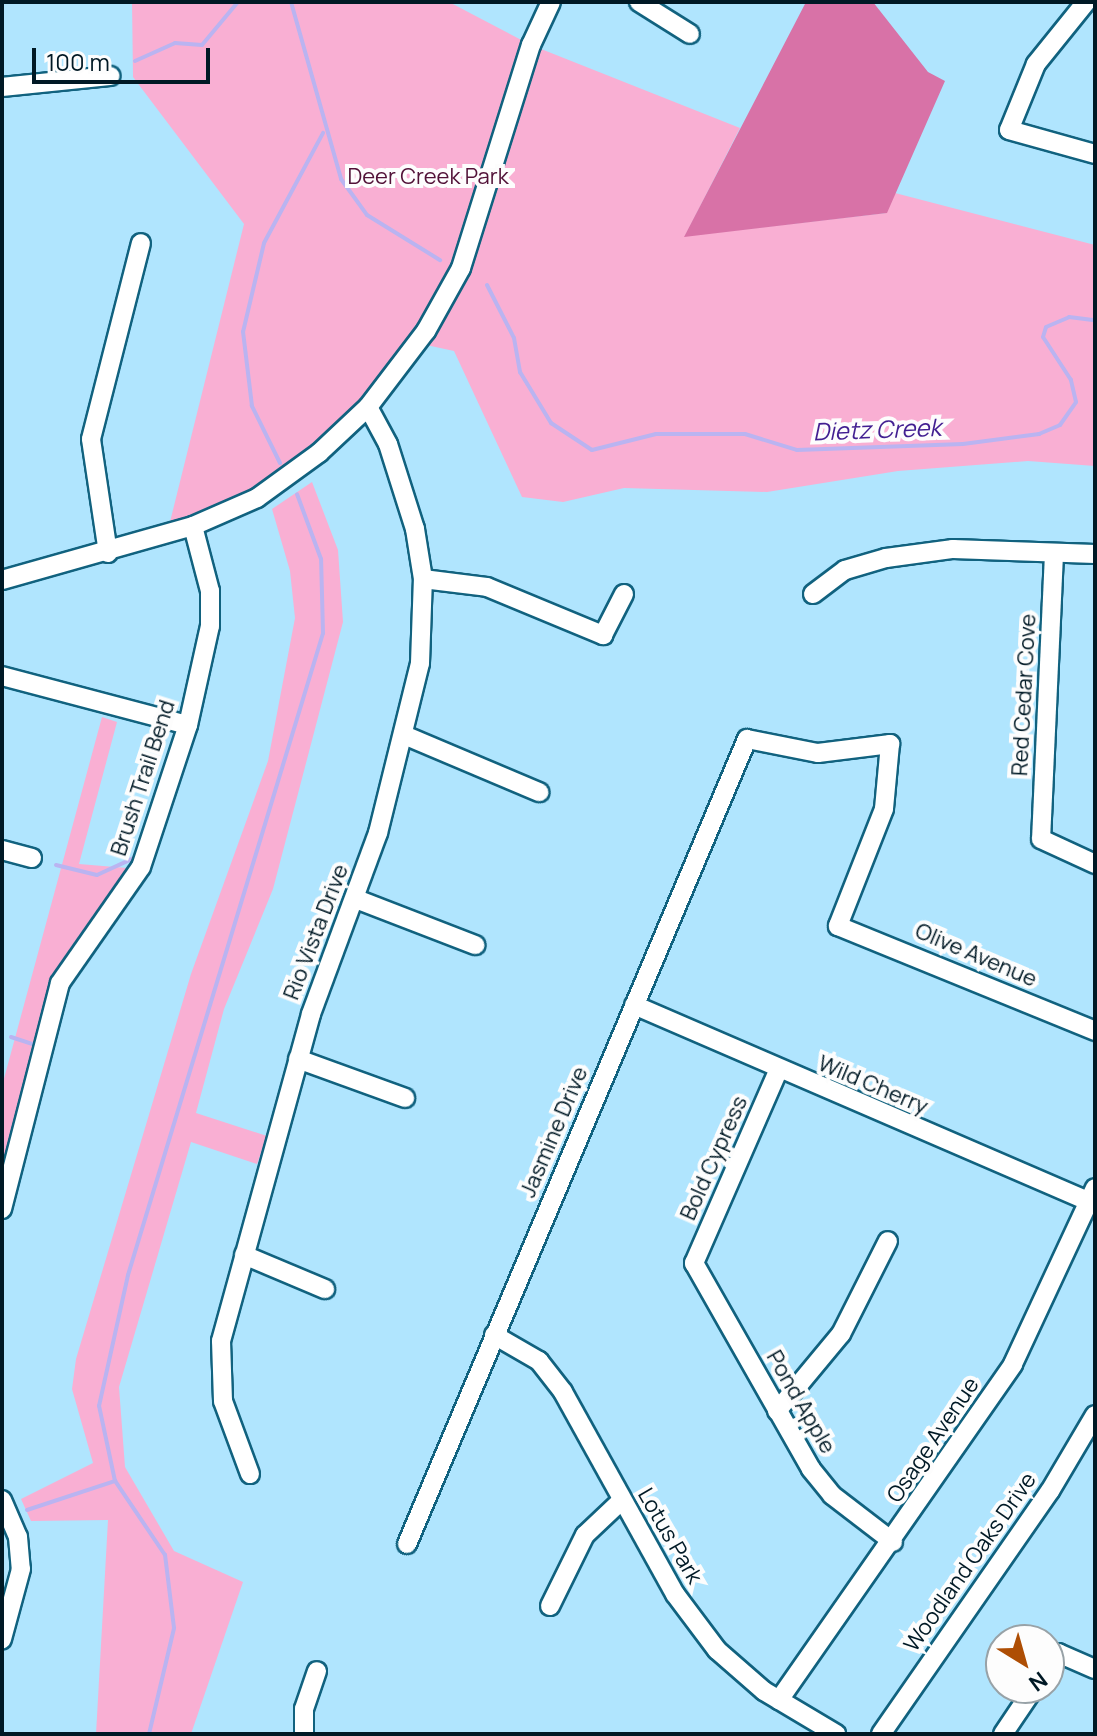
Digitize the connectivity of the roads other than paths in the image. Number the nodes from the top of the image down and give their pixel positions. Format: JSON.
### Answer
{"nodes":[{"id":1,"x":551,"y":2,"type":"edge"},
{"id":2,"x":639,"y":2,"type":"edge"},
{"id":3,"x":1086,"y":2,"type":"edge"},
{"id":4,"x":690,"y":34,"type":"dead end"},
{"id":5,"x":110,"y":76,"type":"dead end"},
{"id":6,"x":2,"y":87,"type":"edge"},
{"id":7,"x":1095,"y":154,"type":"edge"},
{"id":8,"x":141,"y":243,"type":"dead end"},
{"id":9,"x":368,"y":407,"type":"junction"},
{"id":10,"x":193,"y":526,"type":"junction"},
{"id":11,"x":108,"y":553,"type":"junction"},
{"id":12,"x":1054,"y":554,"type":"junction"},
{"id":13,"x":1095,"y":554,"type":"edge"},
{"id":14,"x":423,"y":579,"type":"junction"},
{"id":15,"x":2,"y":580,"type":"edge"},
{"id":16,"x":624,"y":594,"type":"dead end"},
{"id":17,"x":813,"y":594,"type":"dead end"},
{"id":18,"x":2,"y":676,"type":"edge"},
{"id":19,"x":188,"y":725,"type":"junction"},
{"id":20,"x":404,"y":735,"type":"junction"},
{"id":21,"x":539,"y":792,"type":"dead end"},
{"id":22,"x":2,"y":850,"type":"edge"},
{"id":23,"x":32,"y":858,"type":"dead end"},
{"id":24,"x":1095,"y":864,"type":"edge"},
{"id":25,"x":356,"y":899,"type":"junction"},
{"id":26,"x":838,"y":926,"type":"joint"},
{"id":27,"x":475,"y":945,"type":"dead end"},
{"id":28,"x":634,"y":1005,"type":"junction"},
{"id":29,"x":1095,"y":1031,"type":"edge"},
{"id":30,"x":298,"y":1059,"type":"junction"},
{"id":31,"x":778,"y":1071,"type":"junction"},
{"id":32,"x":405,"y":1098,"type":"dead end"},
{"id":33,"x":1093,"y":1198,"type":"edge"},
{"id":34,"x":2,"y":1209,"type":"edge"},
{"id":35,"x":888,"y":1241,"type":"dead end"},
{"id":36,"x":244,"y":1255,"type":"junction"},
{"id":37,"x":694,"y":1263,"type":"joint"},
{"id":38,"x":325,"y":1289,"type":"dead end"},
{"id":39,"x":494,"y":1335,"type":"junction"},
{"id":40,"x":777,"y":1411,"type":"junction"},
{"id":41,"x":1095,"y":1415,"type":"edge"},
{"id":42,"x":250,"y":1474,"type":"dead end"},
{"id":43,"x":2,"y":1500,"type":"edge"},
{"id":44,"x":622,"y":1500,"type":"junction"},
{"id":45,"x":893,"y":1542,"type":"junction"},
{"id":46,"x":407,"y":1544,"type":"dead end"},
{"id":47,"x":550,"y":1606,"type":"dead end"},
{"id":48,"x":2,"y":1639,"type":"edge"},
{"id":49,"x":1065,"y":1663,"type":"edge"},
{"id":50,"x":1095,"y":1669,"type":"edge"},
{"id":51,"x":317,"y":1671,"type":"dead end"},
{"id":52,"x":779,"y":1700,"type":"junction"},
{"id":53,"x":1023,"y":1704,"type":"edge"},
{"id":54,"x":304,"y":1734,"type":"edge"},
{"id":55,"x":836,"y":1734,"type":"edge"},
{"id":56,"x":881,"y":1734,"type":"edge"},
{"id":57,"x":1003,"y":1734,"type":"edge"}],
"edges":[{"from":1,"to":9,"type":"street"},
{"from":2,"to":4,"type":"street"},
{"from":3,"to":7,"type":"street"},
{"from":5,"to":6,"type":"street"},
{"from":8,"to":11,"type":"street"},
{"from":9,"to":10,"type":"street"},
{"from":9,"to":14,"type":"street","name":"Rio Vista Drive"},
{"from":10,"to":11,"type":"street"},
{"from":10,"to":19,"type":"street","name":"Brush Trail Bend"},
{"from":11,"to":15,"type":"street"},
{"from":12,"to":13,"type":"street"},
{"from":12,"to":17,"type":"street"},
{"from":12,"to":24,"type":"street","name":"Red Cedar Cove"},
{"from":14,"to":16,"type":"street"},
{"from":14,"to":20,"type":"street","name":"Rio Vista Drive"},
{"from":18,"to":19,"type":"street"},
{"from":19,"to":34,"type":"street","name":"Brush Trail Bend"},
{"from":20,"to":21,"type":"street"},
{"from":20,"to":25,"type":"street","name":"Rio Vista Drive"},
{"from":22,"to":23,"type":"street"},
{"from":25,"to":27,"type":"street"},
{"from":25,"to":30,"type":"street","name":"Rio Vista Drive"},
{"from":26,"to":28,"type":"street","name":"Jasmine Drive"},
{"from":26,"to":29,"type":"street","name":"Olive Avenue"},
{"from":28,"to":31,"type":"street","name":"Wild Cherry"},
{"from":28,"to":39,"type":"street","name":"Jasmine Drive"},
{"from":30,"to":32,"type":"street"},
{"from":30,"to":36,"type":"street","name":"Rio Vista Drive"},
{"from":31,"to":33,"type":"street","name":"Wild Cherry"},
{"from":31,"to":37,"type":"street","name":"Bold Cypress"},
{"from":33,"to":45,"type":"street","name":"Osage Avenue"},
{"from":35,"to":40,"type":"street"},
{"from":36,"to":38,"type":"street"},
{"from":36,"to":42,"type":"street","name":"Rio Vista Drive"},
{"from":37,"to":40,"type":"street","name":"Pond Apple"},
{"from":39,"to":44,"type":"street","name":"Lotus Park"},
{"from":39,"to":46,"type":"street","name":"Jasmine Drive"},
{"from":40,"to":45,"type":"street","name":"Pond Apple"},
{"from":41,"to":56,"type":"street","name":"Woodland Oaks Drive"},
{"from":43,"to":48,"type":"street"},
{"from":44,"to":47,"type":"street"},
{"from":44,"to":52,"type":"street","name":"Lotus Park"},
{"from":45,"to":52,"type":"street","name":"Osage Avenue"},
{"from":49,"to":50,"type":"street"},
{"from":51,"to":54,"type":"street"},
{"from":52,"to":55,"type":"street","name":"Lotus Park"},
{"from":53,"to":57,"type":"street"}]}
